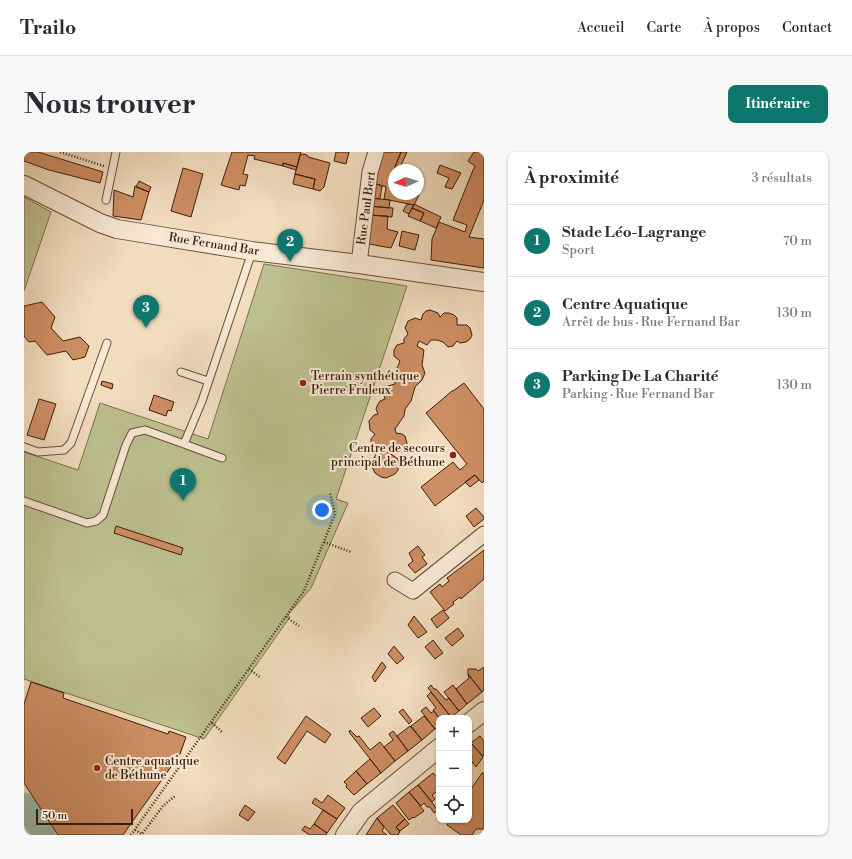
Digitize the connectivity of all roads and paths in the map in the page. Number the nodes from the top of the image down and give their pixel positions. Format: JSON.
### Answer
{"nodes":[{"id":1,"x":60,"y":152,"type":"edge"},
{"id":2,"x":116,"y":152,"type":"edge"},
{"id":3,"x":376,"y":152,"type":"edge"},
{"id":4,"x":112,"y":169,"type":"junction"},
{"id":5,"x":24,"y":185,"type":"edge"},
{"id":6,"x":106,"y":200,"type":"dead end"},
{"id":7,"x":252,"y":251,"type":"junction"},
{"id":8,"x":359,"y":264,"type":"junction"},
{"id":9,"x":484,"y":282,"type":"edge"},
{"id":10,"x":107,"y":343,"type":"dead end"},
{"id":11,"x":181,"y":372,"type":"dead end"},
{"id":12,"x":208,"y":381,"type":"junction"},
{"id":13,"x":184,"y":444,"type":"junction"},
{"id":14,"x":24,"y":447,"type":"edge"},
{"id":15,"x":222,"y":458,"type":"dead end"},
{"id":16,"x":330,"y":493,"type":"dead end"},
{"id":17,"x":24,"y":501,"type":"edge"},
{"id":18,"x":484,"y":534,"type":"edge"},
{"id":19,"x":324,"y":542,"type":"junction"},
{"id":20,"x":352,"y":552,"type":"dead end"},
{"id":21,"x":395,"y":580,"type":"dead end"},
{"id":22,"x":286,"y":617,"type":"junction"},
{"id":23,"x":299,"y":626,"type":"dead end"},
{"id":24,"x":249,"y":669,"type":"junction"},
{"id":25,"x":261,"y":678,"type":"dead end"},
{"id":26,"x":484,"y":710,"type":"edge"},
{"id":27,"x":472,"y":720,"type":"edge"},
{"id":28,"x":212,"y":723,"type":"junction"},
{"id":29,"x":222,"y":732,"type":"dead end"},
{"id":30,"x":436,"y":750,"type":"edge"},
{"id":31,"x":176,"y":796,"type":"dead end"},
{"id":32,"x":135,"y":830,"type":"junction"},
{"id":33,"x":131,"y":835,"type":"edge"},
{"id":34,"x":345,"y":835,"type":"edge"}],
"edges":[{"from":1,"to":4,"type":"path"},
{"from":2,"to":4,"type":"lane"},
{"from":3,"to":8,"type":"street","name":"Rue Paul Bert"},
{"from":4,"to":6,"type":"lane"},
{"from":5,"to":7,"type":"street","name":"Rue Fernand Bar"},
{"from":7,"to":8,"type":"street","name":"Rue Fernand Bar"},
{"from":7,"to":12,"type":"lane"},
{"from":8,"to":9,"type":"street","name":"Rue Fernand Bar"},
{"from":10,"to":14,"type":"lane"},
{"from":11,"to":12,"type":"lane"},
{"from":12,"to":13,"type":"lane"},
{"from":13,"to":15,"type":"lane"},
{"from":13,"to":17,"type":"lane"},
{"from":16,"to":19,"type":"path"},
{"from":18,"to":21,"type":"street"},
{"from":19,"to":20,"type":"path"},
{"from":19,"to":22,"type":"path"},
{"from":22,"to":23,"type":"path"},
{"from":22,"to":24,"type":"path"},
{"from":24,"to":25,"type":"path"},
{"from":24,"to":28,"type":"path"},
{"from":26,"to":27,"type":"street"},
{"from":28,"to":29,"type":"path"},
{"from":28,"to":32,"type":"path"},
{"from":30,"to":34,"type":"street"},
{"from":31,"to":32,"type":"path"},
{"from":32,"to":33,"type":"path"}]}
